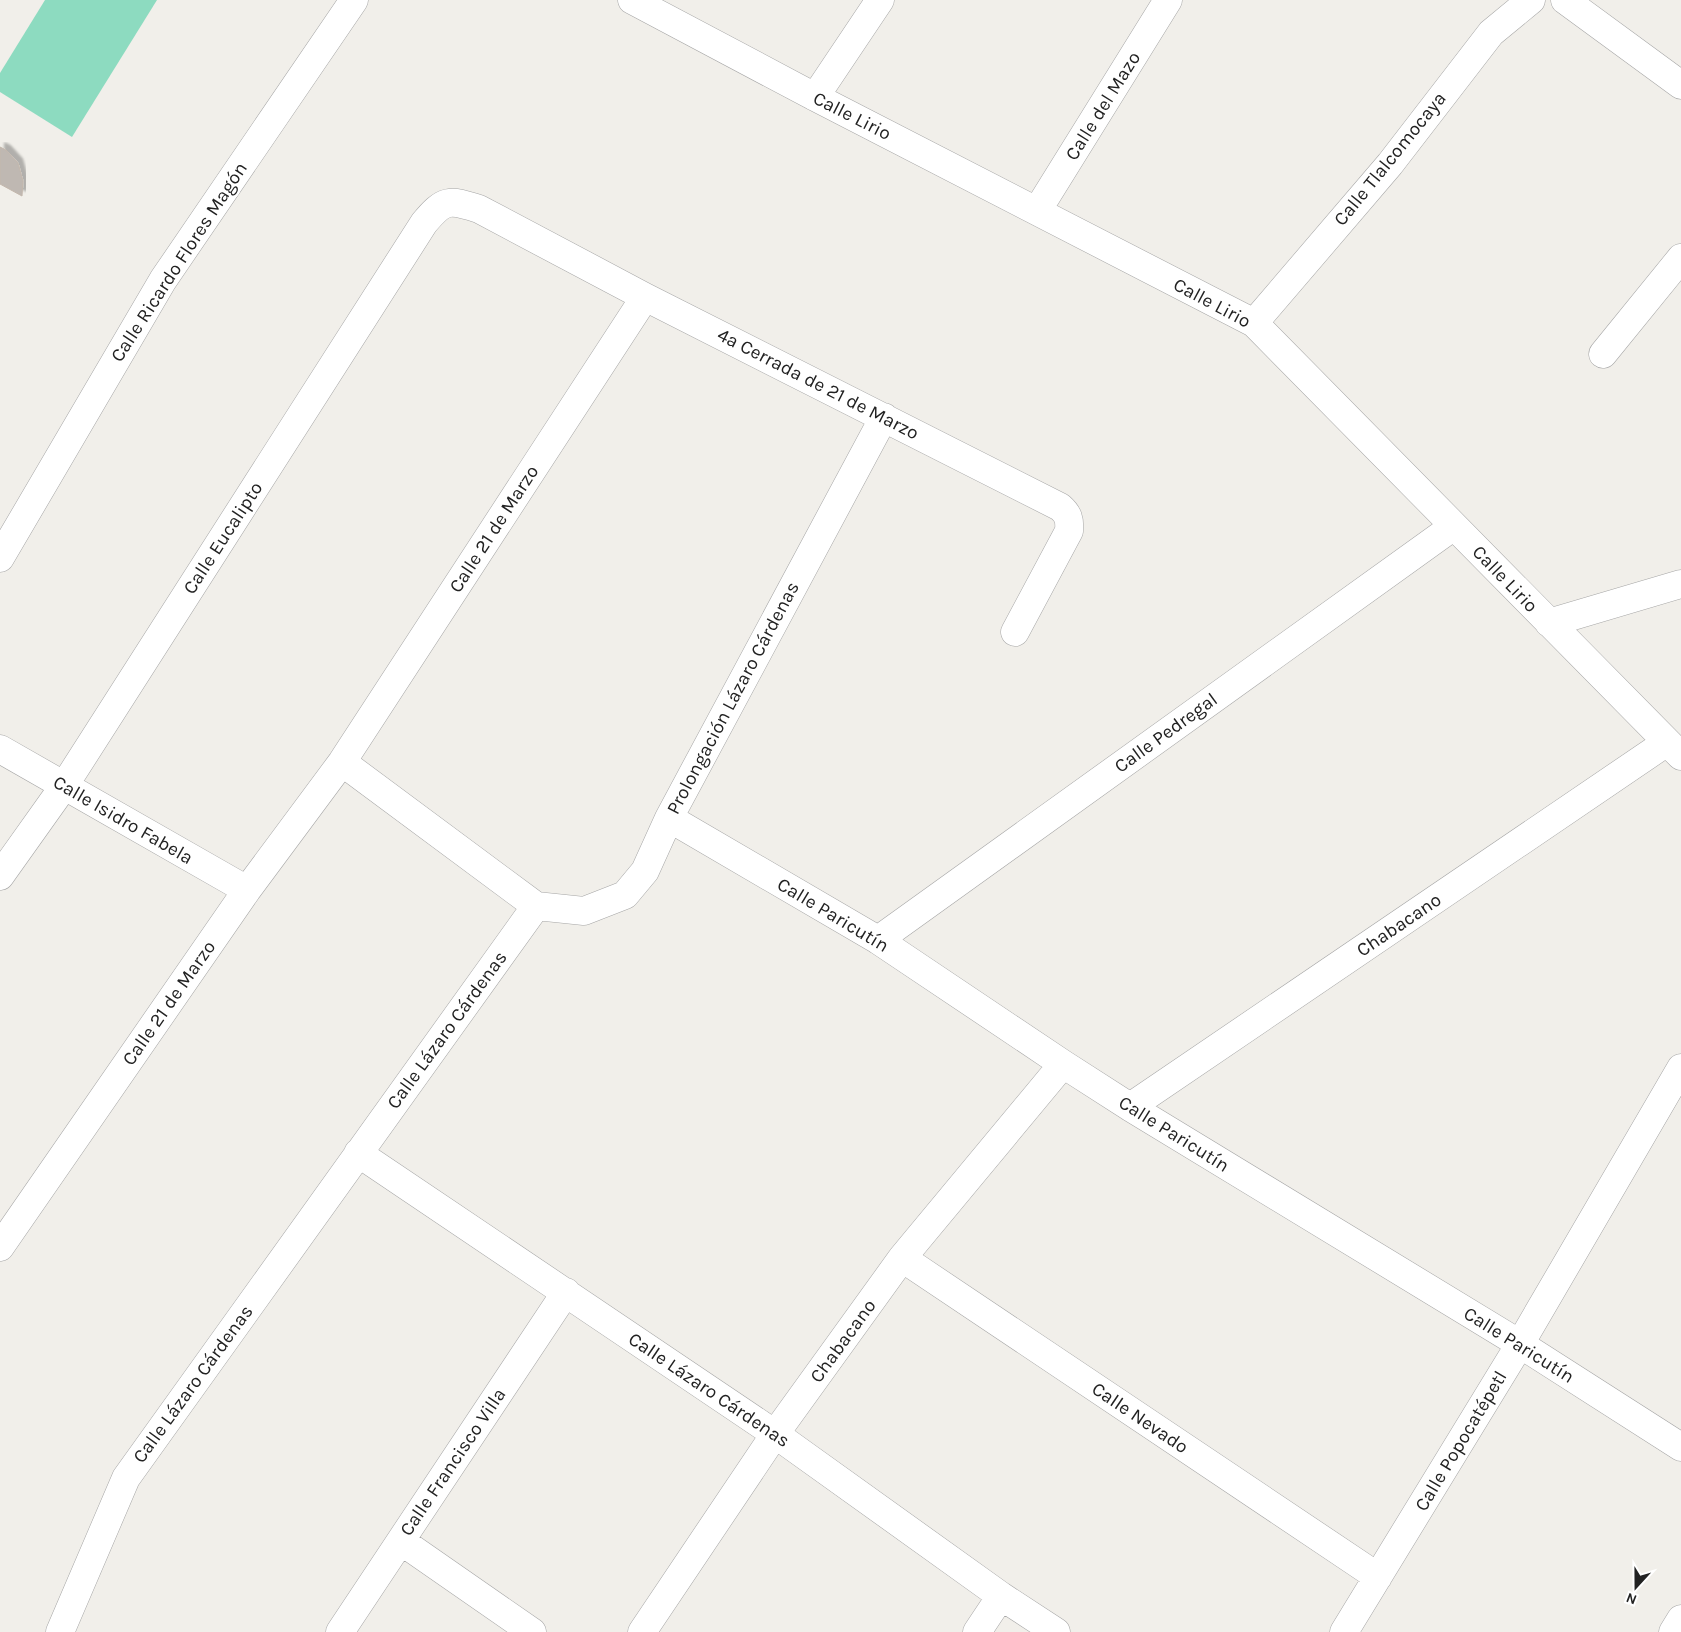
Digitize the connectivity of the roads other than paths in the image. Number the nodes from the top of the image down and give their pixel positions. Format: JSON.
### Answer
{"nodes":[{"id":1,"x":354,"y":0,"type":"edge"},
{"id":2,"x":632,"y":0,"type":"edge"},
{"id":3,"x":880,"y":0,"type":"edge"},
{"id":4,"x":1168,"y":0,"type":"edge"},
{"id":5,"x":1531,"y":0,"type":"edge"},
{"id":6,"x":1565,"y":0,"type":"edge"},
{"id":7,"x":1681,"y":85,"type":"edge"},
{"id":8,"x":815,"y":97,"type":"junction"},
{"id":9,"x":447,"y":202,"type":"joint"},
{"id":10,"x":1037,"y":212,"type":"junction"},
{"id":11,"x":1681,"y":258,"type":"edge"},
{"id":12,"x":645,"y":297,"type":"junction"},
{"id":13,"x":1254,"y":323,"type":"junction"},
{"id":14,"x":1603,"y":354,"type":"dead end"},
{"id":15,"x":884,"y":417,"type":"junction"},
{"id":16,"x":1454,"y":526,"type":"junction"},
{"id":17,"x":0,"y":558,"type":"edge"},
{"id":18,"x":1681,"y":584,"type":"edge"},
{"id":19,"x":1549,"y":623,"type":"junction"},
{"id":20,"x":1015,"y":632,"type":"dead end"},
{"id":21,"x":0,"y":749,"type":"edge"},
{"id":22,"x":1674,"y":749,"type":"edge"},
{"id":23,"x":342,"y":762,"type":"junction"},
{"id":24,"x":64,"y":786,"type":"junction"},
{"id":25,"x":669,"y":818,"type":"junction"},
{"id":26,"x":0,"y":876,"type":"edge"},
{"id":27,"x":247,"y":890,"type":"junction"},
{"id":28,"x":536,"y":906,"type":"junction"},
{"id":29,"x":878,"y":940,"type":"junction"},
{"id":30,"x":1063,"y":1064,"type":"junction"},
{"id":31,"x":1681,"y":1068,"type":"edge"},
{"id":32,"x":1130,"y":1107,"type":"junction"},
{"id":33,"x":358,"y":1154,"type":"junction"},
{"id":34,"x":0,"y":1247,"type":"edge"},
{"id":35,"x":902,"y":1258,"type":"junction"},
{"id":36,"x":566,"y":1292,"type":"junction"},
{"id":37,"x":1520,"y":1344,"type":"junction"},
{"id":38,"x":776,"y":1434,"type":"junction"},
{"id":39,"x":1681,"y":1447,"type":"edge"},
{"id":40,"x":401,"y":1541,"type":"junction"},
{"id":41,"x":1378,"y":1577,"type":"junction"},
{"id":42,"x":1002,"y":1596,"type":"junction"},
{"id":43,"x":1681,"y":1619,"type":"edge"},
{"id":44,"x":60,"y":1632,"type":"edge"},
{"id":45,"x":340,"y":1632,"type":"edge"},
{"id":46,"x":532,"y":1632,"type":"edge"},
{"id":47,"x":642,"y":1632,"type":"edge"},
{"id":48,"x":977,"y":1632,"type":"edge"},
{"id":49,"x":1056,"y":1632,"type":"edge"},
{"id":50,"x":1344,"y":1632,"type":"edge"},
{"id":51,"x":1673,"y":1632,"type":"edge"}],
"edges":[{"from":1,"to":17,"type":"street","name":"Calle Ricardo Flores Magón"},
{"from":2,"to":8,"type":"street","name":"Calle Lirio"},
{"from":3,"to":8,"type":"street"},
{"from":4,"to":10,"type":"street","name":"Calle del Mazo"},
{"from":5,"to":13,"type":"street","name":"Calle Tlalcomocaya"},
{"from":6,"to":7,"type":"street"},
{"from":8,"to":10,"type":"street","name":"Calle Lirio"},
{"from":9,"to":12,"type":"street","name":"4ª Cerrada de 21 de Marzo"},
{"from":9,"to":24,"type":"street","name":"Calle Eucalipto"},
{"from":10,"to":13,"type":"street","name":"Calle Lirio"},
{"from":11,"to":14,"type":"street"},
{"from":12,"to":15,"type":"street","name":"4ª Cerrada de 21 de Marzo"},
{"from":12,"to":23,"type":"street","name":"Calle 21 de Marzo"},
{"from":13,"to":16,"type":"street","name":"Calle Lirio"},
{"from":15,"to":20,"type":"street","name":"4ª Cerrada de 21 de Marzo"},
{"from":15,"to":25,"type":"street","name":"Prolongación Lázaro Cárdenas"},
{"from":16,"to":19,"type":"street","name":"Calle Lirio"},
{"from":16,"to":29,"type":"street","name":"Calle Pedregal"},
{"from":18,"to":19,"type":"street"},
{"from":19,"to":22,"type":"street","name":"Calle Lirio"},
{"from":21,"to":24,"type":"street","name":"Calle Isidro Fabela"},
{"from":22,"to":32,"type":"street","name":"Chabacano"},
{"from":23,"to":27,"type":"street","name":"Calle 21 de Marzo"},
{"from":23,"to":28,"type":"street"},
{"from":24,"to":26,"type":"street","name":"Calle Eucalipto"},
{"from":24,"to":27,"type":"street","name":"Calle Isidro Fabela"},
{"from":25,"to":28,"type":"street","name":"Prolongación Lázaro Cárdenas"},
{"from":25,"to":29,"type":"street","name":"Calle Paricutín"},
{"from":27,"to":34,"type":"street","name":"Calle 21 de Marzo"},
{"from":28,"to":33,"type":"street","name":"Calle Lázaro Cárdenas"},
{"from":29,"to":30,"type":"street","name":"Calle Paricutín"},
{"from":30,"to":32,"type":"street","name":"Calle Paricutín"},
{"from":30,"to":35,"type":"street","name":"Chabacano"},
{"from":31,"to":37,"type":"street","name":"Calle Popocatépetl"},
{"from":32,"to":37,"type":"street","name":"Calle Paricutín"},
{"from":33,"to":36,"type":"street","name":"Calle Lázaro Cárdenas"},
{"from":33,"to":44,"type":"street","name":"Calle Lázaro Cárdenas"},
{"from":35,"to":38,"type":"street","name":"Chabacano"},
{"from":35,"to":41,"type":"street","name":"Calle Nevado"},
{"from":36,"to":38,"type":"street","name":"Calle Lázaro Cárdenas"},
{"from":36,"to":40,"type":"street","name":"Calle Francisco Villa"},
{"from":37,"to":39,"type":"street","name":"Calle Paricutín"},
{"from":37,"to":41,"type":"street","name":"Calle Popocatépetl"},
{"from":38,"to":42,"type":"street","name":"Calle Lázaro Cárdenas"},
{"from":38,"to":47,"type":"street","name":"Chabacano"},
{"from":40,"to":45,"type":"street","name":"Calle Francisco Villa"},
{"from":40,"to":46,"type":"street"},
{"from":41,"to":50,"type":"street","name":"Calle Popocatépetl"},
{"from":42,"to":48,"type":"street"},
{"from":42,"to":49,"type":"street","name":"Calle Lázaro Cárdenas"},
{"from":43,"to":51,"type":"street"}]}
